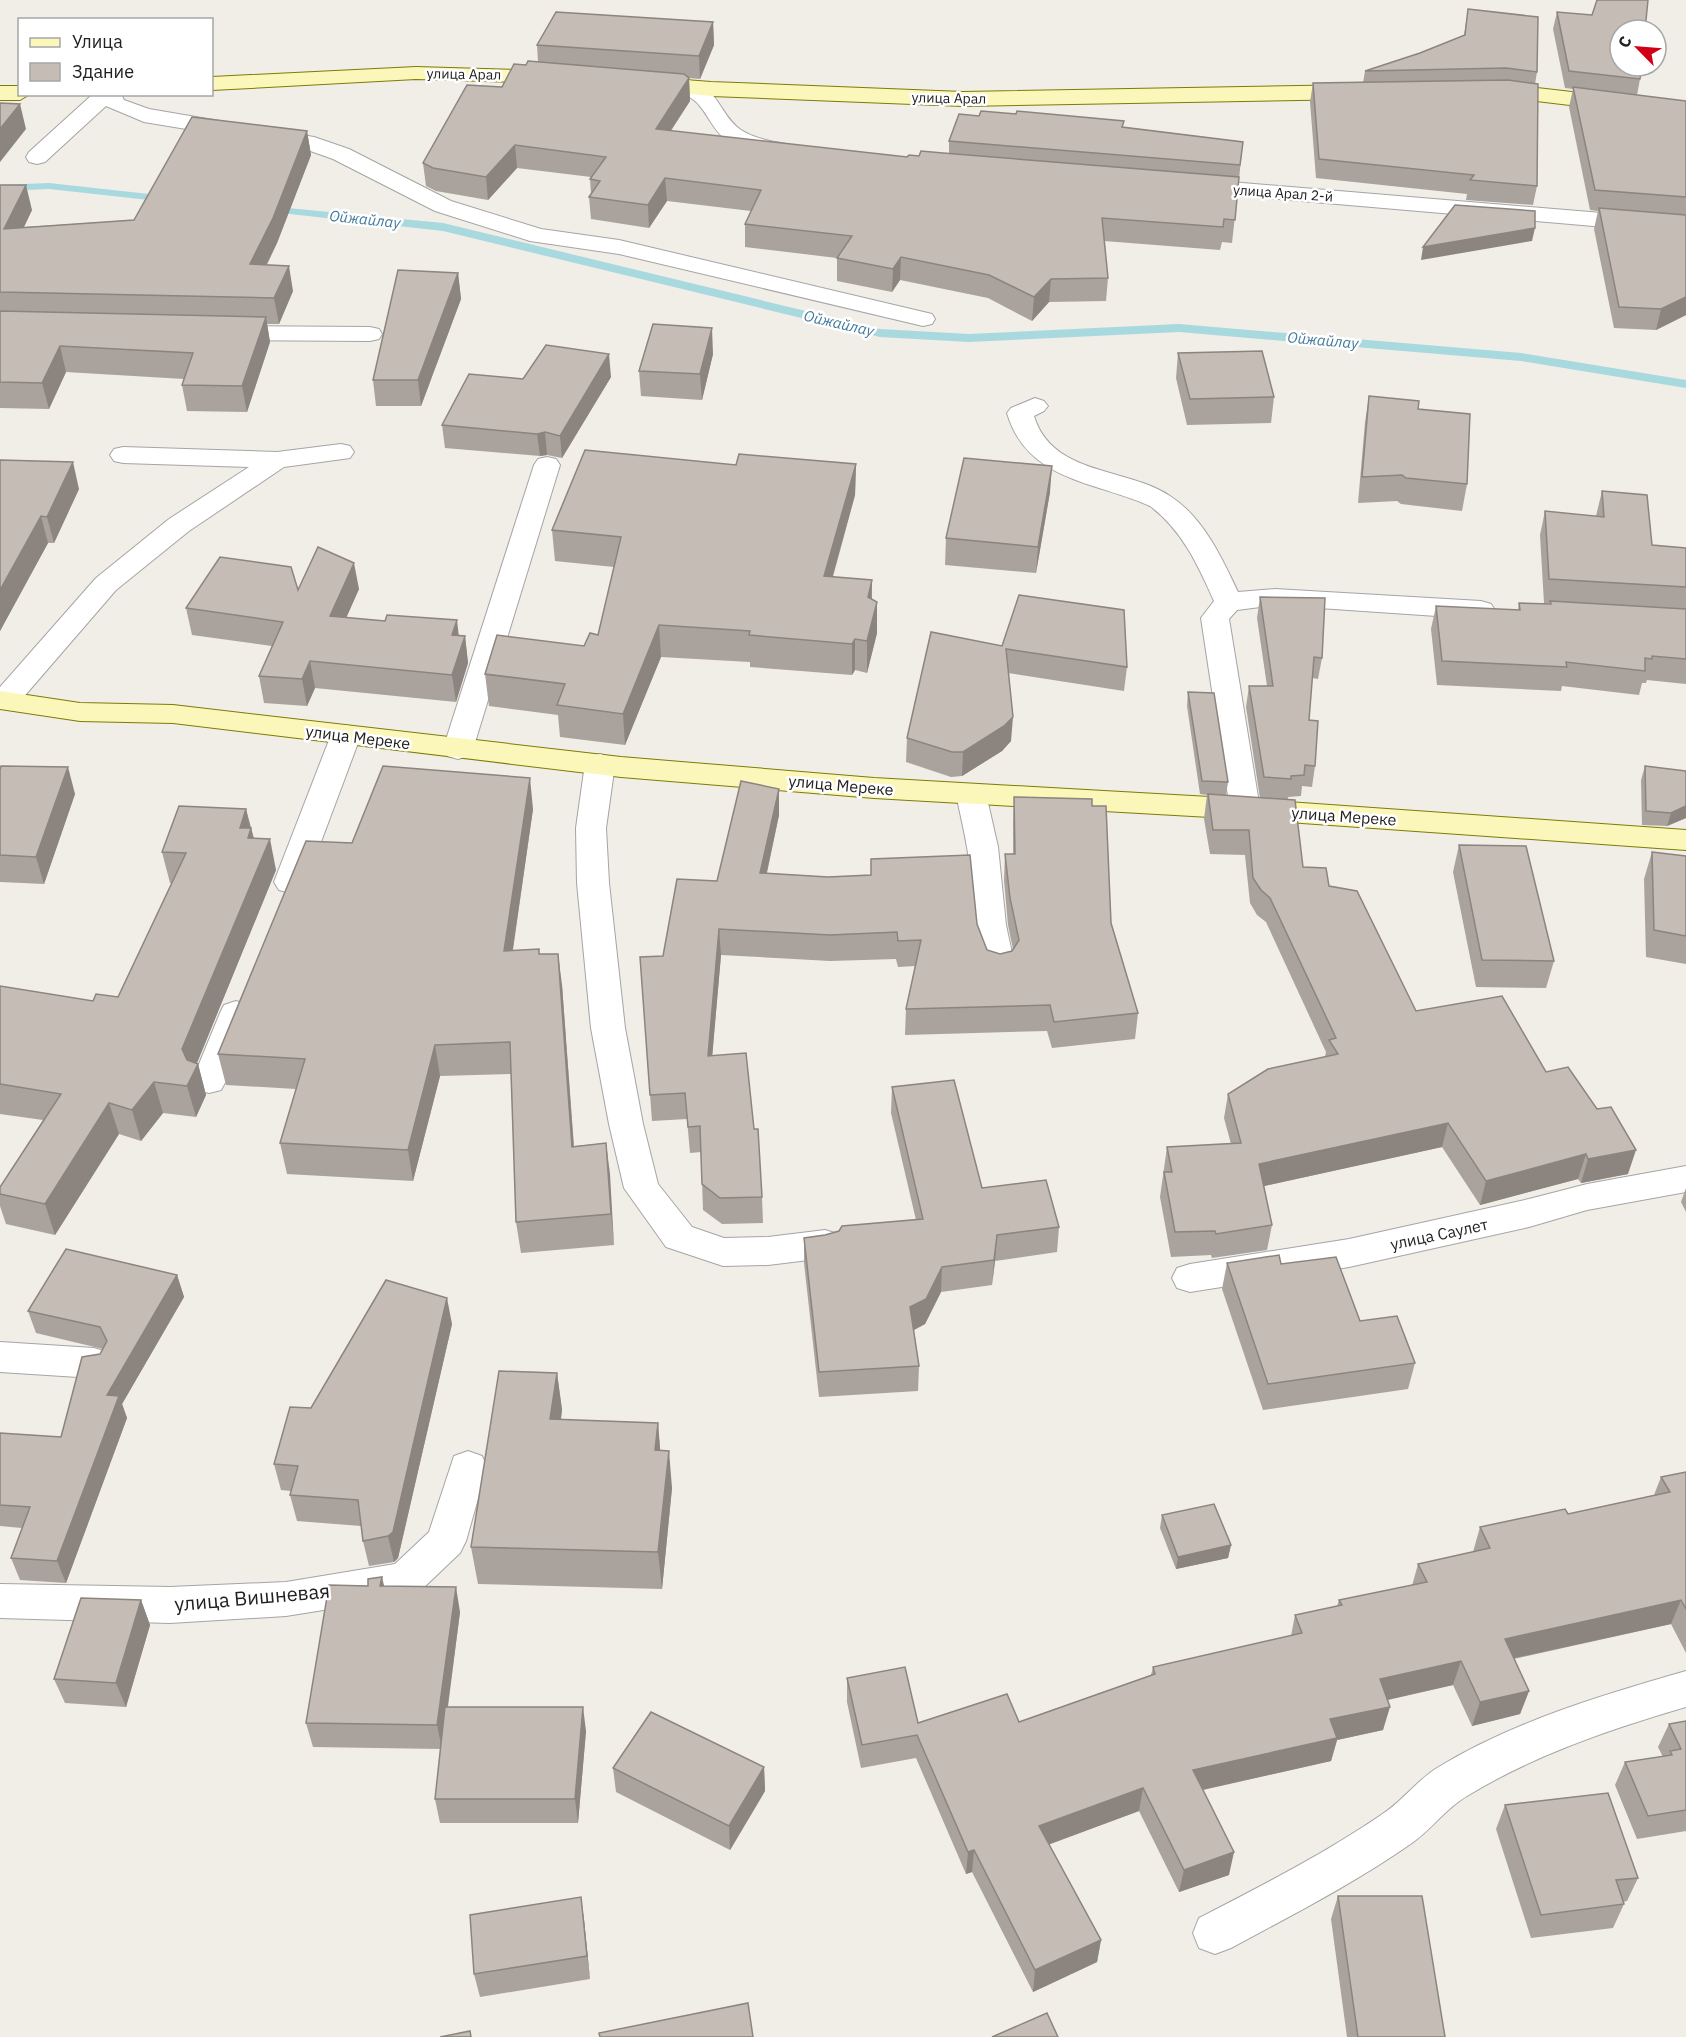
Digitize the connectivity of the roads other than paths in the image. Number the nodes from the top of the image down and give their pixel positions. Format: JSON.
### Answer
{"nodes":[{"id":1,"x":575,"y":79,"type":"edge"},
{"id":2,"x":620,"y":82,"type":"edge"},
{"id":3,"x":213,"y":84,"type":"edge"},
{"id":4,"x":688,"y":87,"type":"junction"},
{"id":5,"x":1469,"y":90,"type":"edge"},
{"id":6,"x":1374,"y":92,"type":"edge"},
{"id":7,"x":0,"y":93,"type":"edge"},
{"id":8,"x":18,"y":93,"type":"edge"},
{"id":9,"x":106,"y":96,"type":"edge"},
{"id":10,"x":109,"y":96,"type":"edge"},
{"id":11,"x":1686,"y":112,"type":"edge"},
{"id":12,"x":805,"y":153,"type":"edge"},
{"id":13,"x":37,"y":157,"type":"dead end"},
{"id":14,"x":1174,"y":184,"type":"edge"},
{"id":15,"x":1686,"y":227,"type":"edge"},
{"id":16,"x":923,"y":319,"type":"dead end"},
{"id":17,"x":204,"y":333,"type":"edge"},
{"id":18,"x":370,"y":334,"type":"dead end"},
{"id":19,"x":1035,"y":406,"type":"dead end"},
{"id":20,"x":341,"y":452,"type":"dead end"},
{"id":21,"x":123,"y":455,"type":"dead end"},
{"id":22,"x":175,"y":457,"type":"junction"},
{"id":23,"x":277,"y":460,"type":"junction"},
{"id":24,"x":547,"y":465,"type":"dead end"},
{"id":25,"x":187,"y":519,"type":"junction"},
{"id":26,"x":1228,"y":602,"type":"junction"},
{"id":27,"x":1510,"y":612,"type":"edge"},
{"id":28,"x":3,"y":700,"type":"edge"},
{"id":29,"x":346,"y":735,"type":"junction"},
{"id":30,"x":458,"y":748,"type":"junction"},
{"id":31,"x":600,"y":764,"type":"junction"},
{"id":32,"x":971,"y":794,"type":"junction"},
{"id":33,"x":1245,"y":809,"type":"junction"},
{"id":34,"x":1686,"y":840,"type":"edge"},
{"id":35,"x":282,"y":904,"type":"edge"},
{"id":36,"x":999,"y":967,"type":"edge"},
{"id":37,"x":247,"y":987,"type":"edge"},
{"id":38,"x":209,"y":1081,"type":"dead end"},
{"id":39,"x":1686,"y":1179,"type":"edge"},
{"id":40,"x":825,"y":1244,"type":"edge"},
{"id":41,"x":1190,"y":1278,"type":"dead end"},
{"id":42,"x":0,"y":1357,"type":"edge"},
{"id":43,"x":94,"y":1363,"type":"edge"},
{"id":44,"x":468,"y":1467,"type":"dead end"},
{"id":45,"x":0,"y":1601,"type":"edge"},
{"id":46,"x":1686,"y":1689,"type":"edge"},
{"id":47,"x":1215,"y":1933,"type":"dead end"}],
"edges":[{"from":1,"to":3,"type":"street","name":"улица Арал"},
{"from":2,"to":4,"type":"street","name":"улица Арал"},
{"from":4,"to":6,"type":"street","name":"улица Арал"},
{"from":4,"to":12,"type":"street"},
{"from":5,"to":11,"type":"street"},
{"from":7,"to":8,"type":"street"},
{"from":9,"to":13,"type":"street"},
{"from":10,"to":16,"type":"street"},
{"from":14,"to":15,"type":"street","name":"улица Арал 2-й"},
{"from":17,"to":18,"type":"street"},
{"from":19,"to":26,"type":"street"},
{"from":20,"to":23,"type":"street"},
{"from":21,"to":22,"type":"street"},
{"from":22,"to":23,"type":"street"},
{"from":22,"to":25,"type":"street"},
{"from":23,"to":25,"type":"street"},
{"from":24,"to":30,"type":"street"},
{"from":25,"to":28,"type":"street"},
{"from":26,"to":27,"type":"street"},
{"from":26,"to":33,"type":"street"},
{"from":28,"to":29,"type":"street","name":"улица Мереке"},
{"from":29,"to":30,"type":"street","name":"улица Мереке"},
{"from":29,"to":35,"type":"street"},
{"from":30,"to":31,"type":"street","name":"улица Мереке"},
{"from":31,"to":32,"type":"street","name":"улица Мереке"},
{"from":31,"to":40,"type":"street"},
{"from":32,"to":33,"type":"street","name":"улица Мереке"},
{"from":32,"to":36,"type":"street"},
{"from":33,"to":34,"type":"street","name":"улица Мереке"},
{"from":37,"to":38,"type":"street"},
{"from":39,"to":41,"type":"street","name":"улица Саулет"},
{"from":42,"to":43,"type":"street"},
{"from":44,"to":45,"type":"street","name":"улица Вишневая"},
{"from":46,"to":47,"type":"street"}]}
